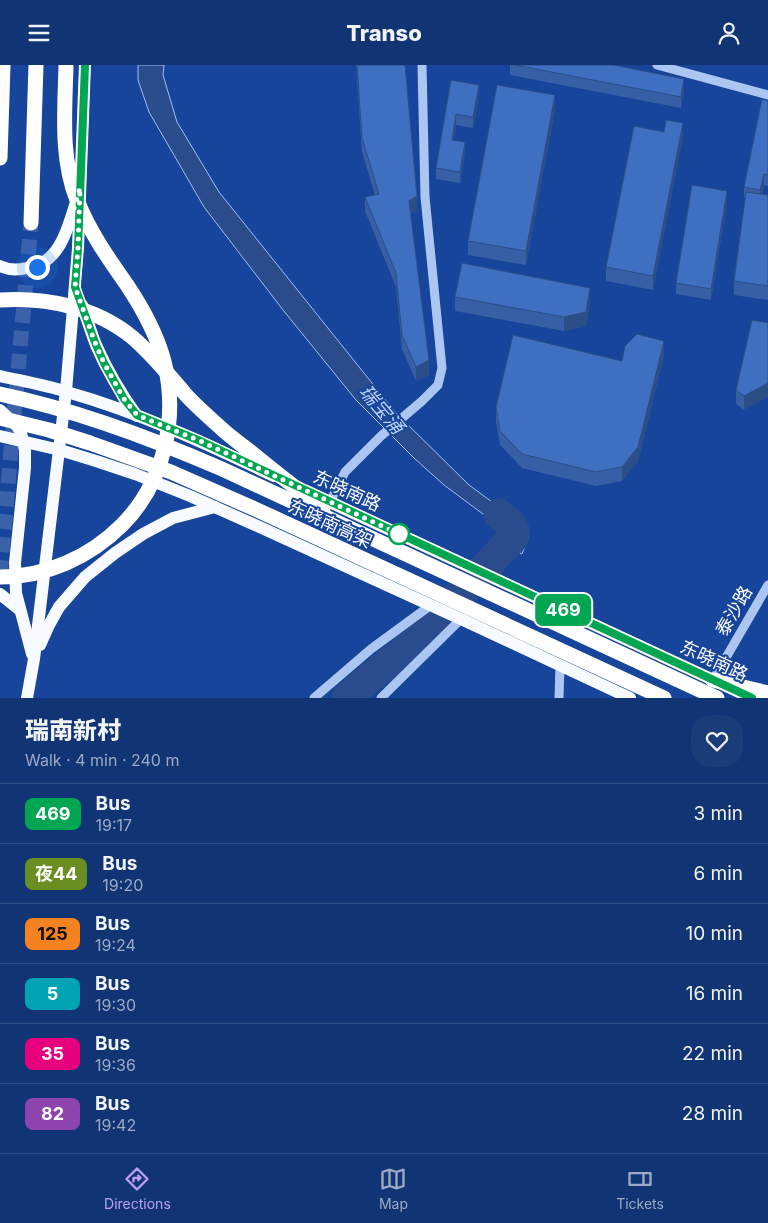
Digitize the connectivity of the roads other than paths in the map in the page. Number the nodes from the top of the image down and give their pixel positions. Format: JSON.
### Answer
{"nodes":[{"id":1,"x":3,"y":65,"type":"edge"},
{"id":2,"x":36,"y":65,"type":"edge"},
{"id":3,"x":66,"y":65,"type":"edge"},
{"id":4,"x":85,"y":65,"type":"edge"},
{"id":5,"x":422,"y":65,"type":"edge"},
{"id":6,"x":657,"y":65,"type":"edge"},
{"id":7,"x":768,"y":95,"type":"edge"},
{"id":8,"x":0,"y":158,"type":"edge"},
{"id":9,"x":80,"y":188,"type":"junction"},
{"id":10,"x":31,"y":223,"type":"tunnel mouth"},
{"id":11,"x":0,"y":266,"type":"edge"},
{"id":12,"x":75,"y":287,"type":"junction"},
{"id":13,"x":0,"y":300,"type":"edge"},
{"id":14,"x":0,"y":376,"type":"edge"},
{"id":15,"x":66,"y":391,"type":"junction"},
{"id":16,"x":0,"y":394,"type":"edge"},
{"id":17,"x":0,"y":403,"type":"edge"},
{"id":18,"x":0,"y":410,"type":"edge"},
{"id":19,"x":137,"y":415,"type":"junction"},
{"id":20,"x":0,"y":418,"type":"edge"},
{"id":21,"x":0,"y":436,"type":"edge"},
{"id":22,"x":23,"y":441,"type":"junction"},
{"id":23,"x":60,"y":450,"type":"junction"},
{"id":24,"x":330,"y":502,"type":"junction"},
{"id":25,"x":215,"y":507,"type":"junction"},
{"id":26,"x":342,"y":524,"type":"junction"},
{"id":27,"x":0,"y":577,"type":"edge"},
{"id":28,"x":768,"y":585,"type":"edge"},
{"id":29,"x":0,"y":594,"type":"edge"},
{"id":30,"x":431,"y":605,"type":"junction"},
{"id":31,"x":20,"y":610,"type":"junction"},
{"id":32,"x":461,"y":619,"type":"junction"},
{"id":33,"x":34,"y":659,"type":"junction"},
{"id":34,"x":560,"y":666,"type":"junction"},
{"id":35,"x":713,"y":680,"type":"junction"},
{"id":36,"x":768,"y":693,"type":"edge"},
{"id":37,"x":28,"y":698,"type":"edge"},
{"id":38,"x":314,"y":698,"type":"edge"},
{"id":39,"x":381,"y":698,"type":"edge"},
{"id":40,"x":559,"y":698,"type":"edge"},
{"id":41,"x":630,"y":698,"type":"edge"},
{"id":42,"x":664,"y":698,"type":"edge"},
{"id":43,"x":717,"y":698,"type":"edge"},
{"id":44,"x":752,"y":698,"type":"edge"}],
"edges":[{"from":1,"to":8,"type":"highway"},
{"from":2,"to":10,"type":"highway"},
{"from":3,"to":27,"type":"highway"},
{"from":4,"to":9,"type":"main road"},
{"from":5,"to":24,"type":"street"},
{"from":6,"to":7,"type":"street"},
{"from":9,"to":11,"type":"main road"},
{"from":9,"to":12,"type":"main road"},
{"from":12,"to":15,"type":"main road"},
{"from":12,"to":19,"type":"main road"},
{"from":13,"to":26,"type":"highway"},
{"from":14,"to":15,"type":"main road","name":"东晓南路"},
{"from":15,"to":19,"type":"main road","name":"东晓南路"},
{"from":15,"to":23,"type":"main road"},
{"from":16,"to":26,"type":"highway","name":"东晓南高架"},
{"from":17,"to":23,"type":"main road"},
{"from":18,"to":22,"type":"main road"},
{"from":19,"to":24,"type":"main road","name":"东晓南路"},
{"from":20,"to":42,"type":"highway","name":"东晓南高架"},
{"from":21,"to":22,"type":"main road"},
{"from":22,"to":23,"type":"main road"},
{"from":22,"to":31,"type":"main road"},
{"from":23,"to":25,"type":"main road"},
{"from":23,"to":33,"type":"main road"},
{"from":24,"to":35,"type":"main road","name":"东晓南路"},
{"from":25,"to":30,"type":"main road"},
{"from":25,"to":33,"type":"main road"},
{"from":26,"to":43,"type":"highway","name":"东晓南高架"},
{"from":28,"to":35,"type":"street","name":"泰沙路"},
{"from":29,"to":31,"type":"main road"},
{"from":30,"to":32,"type":"main road"},
{"from":30,"to":38,"type":"street"},
{"from":31,"to":33,"type":"main road"},
{"from":32,"to":34,"type":"main road"},
{"from":32,"to":39,"type":"street"},
{"from":33,"to":37,"type":"main road"},
{"from":34,"to":40,"type":"street"},
{"from":34,"to":41,"type":"main road"},
{"from":35,"to":36,"type":"highway"},
{"from":35,"to":44,"type":"main road","name":"东晓南路"}]}
